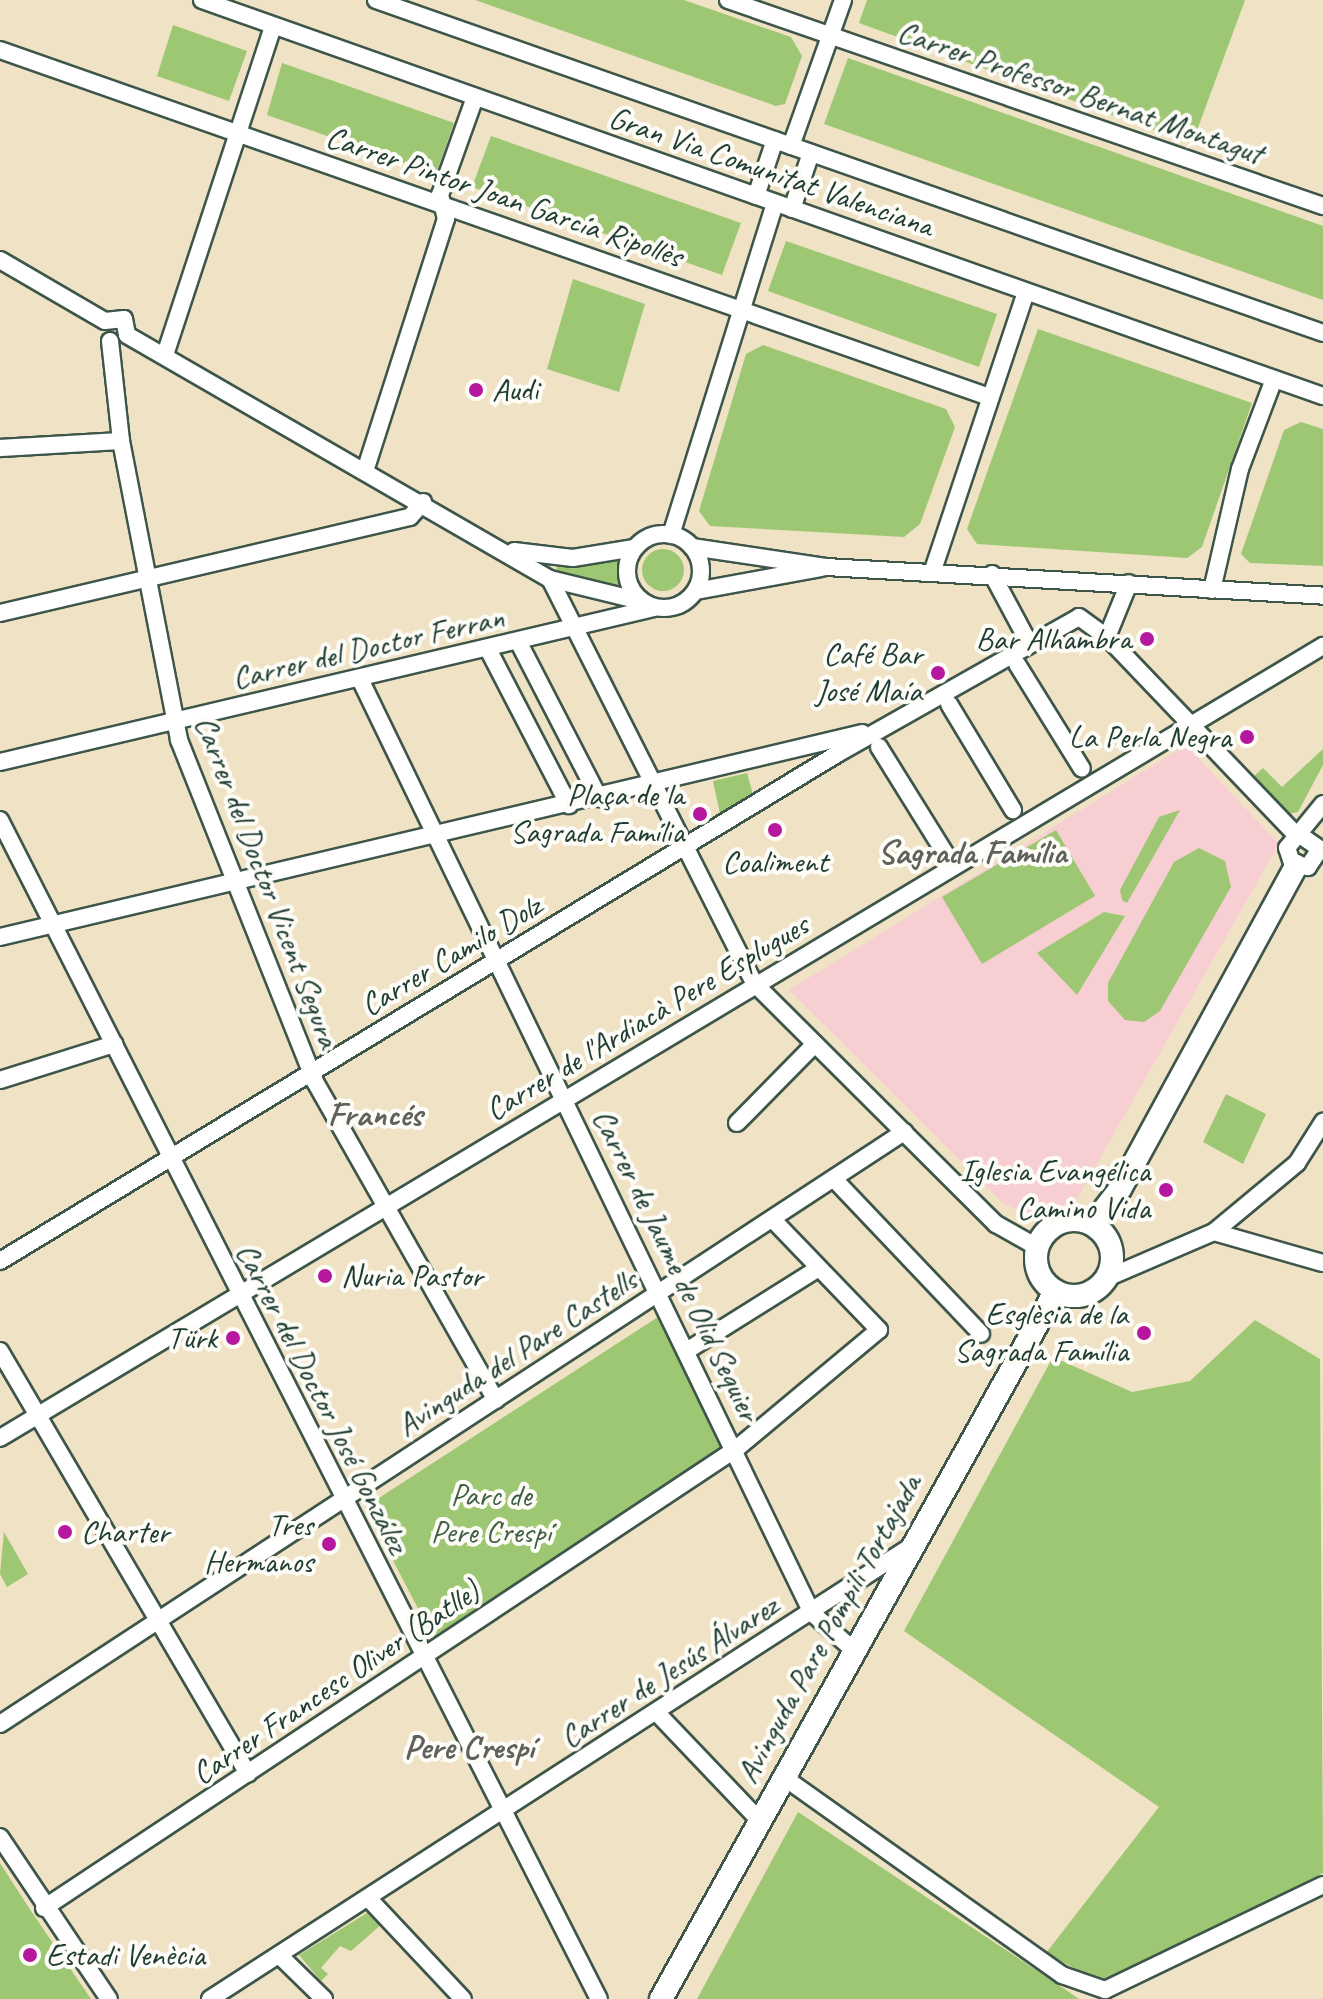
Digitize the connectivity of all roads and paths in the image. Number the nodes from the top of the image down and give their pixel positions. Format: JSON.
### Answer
{"nodes":[{"id":1,"x":202,"y":0,"type":"edge"},
{"id":2,"x":376,"y":0,"type":"edge"},
{"id":3,"x":728,"y":0,"type":"edge"},
{"id":4,"x":843,"y":0,"type":"edge"},
{"id":5,"x":273,"y":26,"type":"junction"},
{"id":6,"x":831,"y":36,"type":"junction"},
{"id":7,"x":0,"y":50,"type":"edge"},
{"id":8,"x":475,"y":97,"type":"junction"},
{"id":9,"x":234,"y":135,"type":"junction"},
{"id":10,"x":775,"y":140,"type":"junction"},
{"id":11,"x":791,"y":146,"type":"junction"},
{"id":12,"x":811,"y":153,"type":"junction"},
{"id":13,"x":756,"y":196,"type":"junction"},
{"id":14,"x":775,"y":203,"type":"junction"},
{"id":15,"x":1323,"y":206,"type":"edge"},
{"id":16,"x":449,"y":208,"type":"junction"},
{"id":17,"x":792,"y":209,"type":"junction"},
{"id":18,"x":0,"y":260,"type":"edge"},
{"id":19,"x":1026,"y":292,"type":"junction"},
{"id":20,"x":736,"y":308,"type":"junction"},
{"id":21,"x":105,"y":321,"type":"junction"},
{"id":22,"x":1323,"y":333,"type":"edge"},
{"id":23,"x":127,"y":335,"type":"junction"},
{"id":24,"x":110,"y":341,"type":"junction"},
{"id":25,"x":165,"y":355,"type":"junction"},
{"id":26,"x":1274,"y":379,"type":"junction"},
{"id":27,"x":1323,"y":396,"type":"edge"},
{"id":28,"x":989,"y":397,"type":"junction"},
{"id":29,"x":121,"y":441,"type":"junction"},
{"id":30,"x":0,"y":448,"type":"edge"},
{"id":31,"x":366,"y":468,"type":"junction"},
{"id":32,"x":423,"y":502,"type":"junction"},
{"id":33,"x":671,"y":535,"type":"junction"},
{"id":34,"x":692,"y":547,"type":"junction"},
{"id":35,"x":634,"y":548,"type":"junction"},
{"id":36,"x":508,"y":550,"type":"junction"},
{"id":37,"x":826,"y":567,"type":"junction"},
{"id":38,"x":933,"y":570,"type":"junction"},
{"id":39,"x":992,"y":574,"type":"junction"},
{"id":40,"x":146,"y":579,"type":"junction"},
{"id":41,"x":550,"y":579,"type":"junction"},
{"id":42,"x":1129,"y":583,"type":"junction"},
{"id":43,"x":1212,"y":590,"type":"junction"},
{"id":44,"x":696,"y":591,"type":"junction"},
{"id":45,"x":1323,"y":596,"type":"edge"},
{"id":46,"x":647,"y":605,"type":"junction"},
{"id":47,"x":0,"y":613,"type":"edge"},
{"id":48,"x":575,"y":626,"type":"junction"},
{"id":49,"x":1107,"y":637,"type":"junction"},
{"id":50,"x":518,"y":641,"type":"junction"},
{"id":51,"x":1028,"y":641,"type":"junction"},
{"id":52,"x":1323,"y":646,"type":"edge"},
{"id":53,"x":488,"y":649,"type":"junction"},
{"id":54,"x":1017,"y":664,"type":"dead end"},
{"id":55,"x":360,"y":679,"type":"junction"},
{"id":56,"x":949,"y":704,"type":"dead end"},
{"id":57,"x":559,"y":720,"type":"junction"},
{"id":58,"x":173,"y":722,"type":"junction"},
{"id":59,"x":1186,"y":725,"type":"junction"},
{"id":60,"x":886,"y":726,"type":"junction"},
{"id":61,"x":531,"y":733,"type":"junction"},
{"id":62,"x":879,"y":747,"type":"dead end"},
{"id":63,"x":0,"y":762,"type":"edge"},
{"id":64,"x":1082,"y":769,"type":"dead end"},
{"id":65,"x":653,"y":784,"type":"junction"},
{"id":66,"x":599,"y":798,"type":"junction"},
{"id":67,"x":1323,"y":804,"type":"edge"},
{"id":68,"x":569,"y":805,"type":"junction"},
{"id":69,"x":1013,"y":810,"type":"dead end"},
{"id":70,"x":0,"y":820,"type":"edge"},
{"id":71,"x":1298,"y":836,"type":"junction"},
{"id":72,"x":436,"y":837,"type":"junction"},
{"id":73,"x":1321,"y":838,"type":"edge"},
{"id":74,"x":685,"y":848,"type":"junction"},
{"id":75,"x":945,"y":853,"type":"dead end"},
{"id":76,"x":1312,"y":867,"type":"edge"},
{"id":77,"x":236,"y":883,"type":"junction"},
{"id":78,"x":54,"y":924,"type":"junction"},
{"id":79,"x":0,"y":937,"type":"edge"},
{"id":80,"x":497,"y":961,"type":"junction"},
{"id":81,"x":755,"y":984,"type":"junction"},
{"id":82,"x":114,"y":1044,"type":"junction"},
{"id":83,"x":815,"y":1044,"type":"junction"},
{"id":84,"x":311,"y":1071,"type":"junction"},
{"id":85,"x":0,"y":1080,"type":"edge"},
{"id":86,"x":565,"y":1100,"type":"junction"},
{"id":87,"x":1323,"y":1122,"type":"edge"},
{"id":88,"x":737,"y":1123,"type":"dead end"},
{"id":89,"x":904,"y":1132,"type":"junction"},
{"id":90,"x":170,"y":1156,"type":"junction"},
{"id":91,"x":835,"y":1180,"type":"junction"},
{"id":92,"x":389,"y":1207,"type":"junction"},
{"id":93,"x":773,"y":1220,"type":"junction"},
{"id":94,"x":1093,"y":1224,"type":"junction"},
{"id":95,"x":1214,"y":1232,"type":"junction"},
{"id":96,"x":1037,"y":1247,"type":"junction"},
{"id":97,"x":0,"y":1261,"type":"edge"},
{"id":98,"x":1323,"y":1263,"type":"edge"},
{"id":99,"x":1110,"y":1268,"type":"junction"},
{"id":100,"x":817,"y":1269,"type":"junction"},
{"id":101,"x":1055,"y":1292,"type":"junction"},
{"id":102,"x":660,"y":1294,"type":"junction"},
{"id":103,"x":239,"y":1295,"type":"junction"},
{"id":104,"x":981,"y":1334,"type":"dead end"},
{"id":105,"x":688,"y":1350,"type":"junction"},
{"id":106,"x":0,"y":1351,"type":"edge"},
{"id":107,"x":496,"y":1400,"type":"junction"},
{"id":108,"x":37,"y":1416,"type":"junction"},
{"id":109,"x":0,"y":1438,"type":"edge"},
{"id":110,"x":736,"y":1449,"type":"junction"},
{"id":111,"x":341,"y":1499,"type":"junction"},
{"id":112,"x":914,"y":1544,"type":"junction"},
{"id":113,"x":812,"y":1613,"type":"junction"},
{"id":114,"x":159,"y":1623,"type":"junction"},
{"id":115,"x":851,"y":1648,"type":"junction"},
{"id":116,"x":422,"y":1660,"type":"junction"},
{"id":117,"x":658,"y":1714,"type":"junction"},
{"id":118,"x":0,"y":1724,"type":"edge"},
{"id":119,"x":248,"y":1774,"type":"junction"},
{"id":120,"x":782,"y":1776,"type":"junction"},
{"id":121,"x":500,"y":1813,"type":"junction"},
{"id":122,"x":759,"y":1820,"type":"junction"},
{"id":123,"x":0,"y":1837,"type":"edge"},
{"id":124,"x":1323,"y":1885,"type":"edge"},
{"id":125,"x":369,"y":1899,"type":"junction"},
{"id":126,"x":44,"y":1908,"type":"junction"},
{"id":127,"x":279,"y":1955,"type":"junction"},
{"id":128,"x":592,"y":1996,"type":"edge"},
{"id":129,"x":109,"y":1999,"type":"edge"},
{"id":130,"x":210,"y":1999,"type":"edge"},
{"id":131,"x":324,"y":1999,"type":"edge"},
{"id":132,"x":463,"y":1999,"type":"edge"},
{"id":133,"x":661,"y":1999,"type":"edge"}],
"edges":[{"from":1,"to":5,"type":"street","name":"Gran Via Comunitat Valenciana"},
{"from":2,"to":10,"type":"street","name":"Gran Via Comunitat Valenciana"},
{"from":3,"to":6,"type":"street","name":"Carrer Professor Bernat Montagut"},
{"from":4,"to":6,"type":"street"},
{"from":5,"to":8,"type":"street","name":"Gran Via Comunitat Valenciana"},
{"from":5,"to":9,"type":"street"},
{"from":6,"to":11,"type":"street"},
{"from":6,"to":15,"type":"street","name":"Carrer Professor Bernat Montagut"},
{"from":7,"to":9,"type":"street","name":"Carrer Pintor Joan García Ripollès"},
{"from":8,"to":13,"type":"street","name":"Gran Via Comunitat Valenciana"},
{"from":8,"to":16,"type":"street"},
{"from":9,"to":16,"type":"street","name":"Carrer Pintor Joan García Ripollès"},
{"from":9,"to":25,"type":"street"},
{"from":10,"to":11,"type":"street","name":"Gran Via Comunitat Valenciana"},
{"from":10,"to":13,"type":"street"},
{"from":11,"to":12,"type":"street","name":"Gran Via Comunitat Valenciana"},
{"from":12,"to":17,"type":"street"},
{"from":12,"to":22,"type":"street","name":"Gran Via Comunitat Valenciana"},
{"from":13,"to":14,"type":"street","name":"Gran Via Comunitat Valenciana"},
{"from":14,"to":17,"type":"street","name":"Gran Via Comunitat Valenciana"},
{"from":14,"to":20,"type":"street"},
{"from":16,"to":20,"type":"street","name":"Carrer Pintor Joan García Ripollès"},
{"from":16,"to":31,"type":"street"},
{"from":17,"to":19,"type":"street","name":"Gran Via Comunitat Valenciana"},
{"from":18,"to":21,"type":"street"},
{"from":19,"to":26,"type":"street","name":"Gran Via Comunitat Valenciana"},
{"from":19,"to":28,"type":"street"},
{"from":20,"to":28,"type":"street","name":"Carrer Pintor Joan García Ripollès"},
{"from":20,"to":33,"type":"street"},
{"from":21,"to":23,"type":"street"},
{"from":21,"to":24,"type":"street","name":"Carrer del Doctor Vicent Segura"},
{"from":23,"to":24,"type":"street"},
{"from":23,"to":25,"type":"street"},
{"from":24,"to":29,"type":"street","name":"Carrer del Doctor Vicent Segura"},
{"from":25,"to":31,"type":"street"},
{"from":26,"to":27,"type":"street","name":"Gran Via Comunitat Valenciana"},
{"from":26,"to":43,"type":"street"},
{"from":28,"to":38,"type":"street"},
{"from":29,"to":30,"type":"street"},
{"from":29,"to":40,"type":"street","name":"Carrer del Doctor Vicent Segura"},
{"from":31,"to":32,"type":"street"},
{"from":32,"to":36,"type":"street"},
{"from":32,"to":40,"type":"street"},
{"from":33,"to":34,"type":"street"},
{"from":33,"to":35,"type":"street"},
{"from":34,"to":37,"type":"street"},
{"from":34,"to":44,"type":"street"},
{"from":35,"to":36,"type":"street"},
{"from":35,"to":46,"type":"street"},
{"from":36,"to":41,"type":"street"},
{"from":37,"to":38,"type":"street"},
{"from":37,"to":44,"type":"street"},
{"from":38,"to":39,"type":"street"},
{"from":39,"to":42,"type":"street"},
{"from":39,"to":51,"type":"street"},
{"from":40,"to":47,"type":"street"},
{"from":40,"to":58,"type":"street","name":"Carrer del Doctor Vicent Segura"},
{"from":41,"to":46,"type":"street"},
{"from":41,"to":48,"type":"street"},
{"from":42,"to":43,"type":"street"},
{"from":42,"to":49,"type":"street"},
{"from":43,"to":45,"type":"street"},
{"from":44,"to":46,"type":"street"},
{"from":46,"to":48,"type":"street","name":"Carrer del Doctor Ferran"},
{"from":48,"to":50,"type":"street","name":"Carrer del Doctor Ferran"},
{"from":48,"to":65,"type":"street"},
{"from":49,"to":51,"type":"street"},
{"from":49,"to":59,"type":"street"},
{"from":50,"to":53,"type":"street","name":"Carrer del Doctor Ferran"},
{"from":50,"to":57,"type":"street"},
{"from":51,"to":60,"type":"street"},
{"from":52,"to":59,"type":"street","name":"Carrer de l'Ardiacà Pere Esplugues"},
{"from":53,"to":55,"type":"street","name":"Carrer del Doctor Ferran"},
{"from":53,"to":61,"type":"street"},
{"from":54,"to":64,"type":"street"},
{"from":55,"to":58,"type":"street","name":"Carrer del Doctor Ferran"},
{"from":55,"to":72,"type":"street","name":"Carrer de Jaume de Olid Sequier"},
{"from":56,"to":69,"type":"street"},
{"from":57,"to":61,"type":"street"},
{"from":57,"to":66,"type":"street"},
{"from":58,"to":63,"type":"street","name":"Carrer del Doctor Ferran"},
{"from":58,"to":77,"type":"street","name":"Carrer del Doctor Vicent Segura"},
{"from":59,"to":71,"type":"street"},
{"from":59,"to":81,"type":"street","name":"Carrer de l'Ardiacà Pere Esplugues"},
{"from":60,"to":65,"type":"street"},
{"from":60,"to":74,"type":"street"},
{"from":61,"to":68,"type":"street"},
{"from":62,"to":75,"type":"street"},
{"from":65,"to":66,"type":"street"},
{"from":65,"to":74,"type":"street"},
{"from":66,"to":68,"type":"street"},
{"from":67,"to":71,"type":"street"},
{"from":68,"to":72,"type":"street"},
{"from":70,"to":78,"type":"street","name":"Carrer del Doctor José González"},
{"from":71,"to":73,"type":"street"},
{"from":71,"to":76,"type":"street"},
{"from":72,"to":77,"type":"street"},
{"from":72,"to":80,"type":"street","name":"Carrer de Jaume de Olid Sequier"},
{"from":73,"to":76,"type":"street"},
{"from":74,"to":80,"type":"street","name":"Carrer Camilo Dolz"},
{"from":74,"to":81,"type":"street"},
{"from":76,"to":94,"type":"street"},
{"from":77,"to":78,"type":"street"},
{"from":77,"to":84,"type":"street","name":"Carrer del Doctor Vicent Segura"},
{"from":78,"to":79,"type":"street"},
{"from":78,"to":82,"type":"street","name":"Carrer del Doctor José González"},
{"from":80,"to":84,"type":"street","name":"Carrer Camilo Dolz"},
{"from":80,"to":86,"type":"street","name":"Carrer de Jaume de Olid Sequier"},
{"from":81,"to":83,"type":"street"},
{"from":81,"to":86,"type":"street","name":"Carrer de l'Ardiacà Pere Esplugues"},
{"from":82,"to":85,"type":"street"},
{"from":82,"to":90,"type":"street","name":"Carrer del Doctor José González"},
{"from":83,"to":88,"type":"street"},
{"from":83,"to":89,"type":"street"},
{"from":84,"to":90,"type":"street","name":"Carrer Camilo Dolz"},
{"from":84,"to":92,"type":"street","name":"Carrer del Doctor Vicent Segura"},
{"from":86,"to":92,"type":"street","name":"Carrer de l'Ardiacà Pere Esplugues"},
{"from":86,"to":102,"type":"street","name":"Carrer de Jaume de Olid Sequier"},
{"from":87,"to":95,"type":"street"},
{"from":89,"to":91,"type":"street","name":"Avinguda del Pare Castells"},
{"from":89,"to":96,"type":"street"},
{"from":90,"to":97,"type":"street","name":"Carrer Camilo Dolz"},
{"from":90,"to":103,"type":"street","name":"Carrer del Doctor José González"},
{"from":91,"to":93,"type":"street","name":"Avinguda del Pare Castells"},
{"from":91,"to":104,"type":"street"},
{"from":92,"to":103,"type":"street","name":"Carrer de l'Ardiacà Pere Esplugues"},
{"from":92,"to":107,"type":"street","name":"Carrer del Doctor Vicent Segura"},
{"from":93,"to":100,"type":"street"},
{"from":93,"to":102,"type":"street","name":"Avinguda del Pare Castells"},
{"from":94,"to":96,"type":"street"},
{"from":94,"to":99,"type":"street"},
{"from":95,"to":98,"type":"street"},
{"from":95,"to":99,"type":"street"},
{"from":96,"to":101,"type":"street"},
{"from":99,"to":101,"type":"street"},
{"from":100,"to":105,"type":"street"},
{"from":100,"to":110,"type":"street","name":"Carrer Francesc Oliver (Batlle)"},
{"from":101,"to":112,"type":"street","name":"Avinguda Pare Pompili Tortajada"},
{"from":102,"to":105,"type":"street","name":"Carrer de Jaume de Olid Sequier"},
{"from":102,"to":107,"type":"street","name":"Avinguda del Pare Castells"},
{"from":103,"to":108,"type":"street","name":"Carrer de l'Ardiacà Pere Esplugues"},
{"from":103,"to":111,"type":"street","name":"Carrer del Doctor José González"},
{"from":105,"to":110,"type":"street","name":"Carrer de Jaume de Olid Sequier"},
{"from":106,"to":108,"type":"street"},
{"from":107,"to":111,"type":"street","name":"Avinguda del Pare Castells"},
{"from":108,"to":109,"type":"street","name":"Carrer de l'Ardiacà Pere Esplugues"},
{"from":108,"to":114,"type":"street"},
{"from":110,"to":113,"type":"street","name":"Carrer de Jaume de Olid Sequier"},
{"from":110,"to":116,"type":"street","name":"Carrer Francesc Oliver (Batlle)"},
{"from":111,"to":114,"type":"street","name":"Avinguda del Pare Castells"},
{"from":111,"to":116,"type":"street","name":"Carrer del Doctor José González"},
{"from":112,"to":113,"type":"street","name":"Carrer de Jesús Álvarez"},
{"from":112,"to":115,"type":"street","name":"Avinguda Pare Pompili Tortajada"},
{"from":113,"to":115,"type":"street","name":"Carrer de Jaume de Olid Sequier"},
{"from":113,"to":117,"type":"street","name":"Carrer de Jesús Álvarez"},
{"from":114,"to":118,"type":"street","name":"Avinguda del Pare Castells"},
{"from":114,"to":119,"type":"street"},
{"from":115,"to":120,"type":"street","name":"Avinguda Pare Pompili Tortajada"},
{"from":116,"to":119,"type":"street","name":"Carrer Francesc Oliver (Batlle)"},
{"from":116,"to":121,"type":"street","name":"Carrer del Doctor José González"},
{"from":117,"to":121,"type":"street","name":"Carrer de Jesús Álvarez"},
{"from":117,"to":122,"type":"street"},
{"from":119,"to":126,"type":"street","name":"Carrer Francesc Oliver (Batlle)"},
{"from":120,"to":122,"type":"street","name":"Avinguda Pare Pompili Tortajada"},
{"from":120,"to":124,"type":"street"},
{"from":121,"to":125,"type":"street","name":"Carrer de Jesús Álvarez"},
{"from":121,"to":128,"type":"street","name":"Carrer del Doctor José González"},
{"from":122,"to":133,"type":"street","name":"Avinguda Pare Pompili Tortajada"},
{"from":123,"to":126,"type":"street"},
{"from":125,"to":127,"type":"street","name":"Carrer de Jesús Álvarez"},
{"from":125,"to":132,"type":"street"},
{"from":126,"to":129,"type":"street"},
{"from":127,"to":130,"type":"street","name":"Carrer de Jesús Álvarez"},
{"from":127,"to":131,"type":"street"}]}
